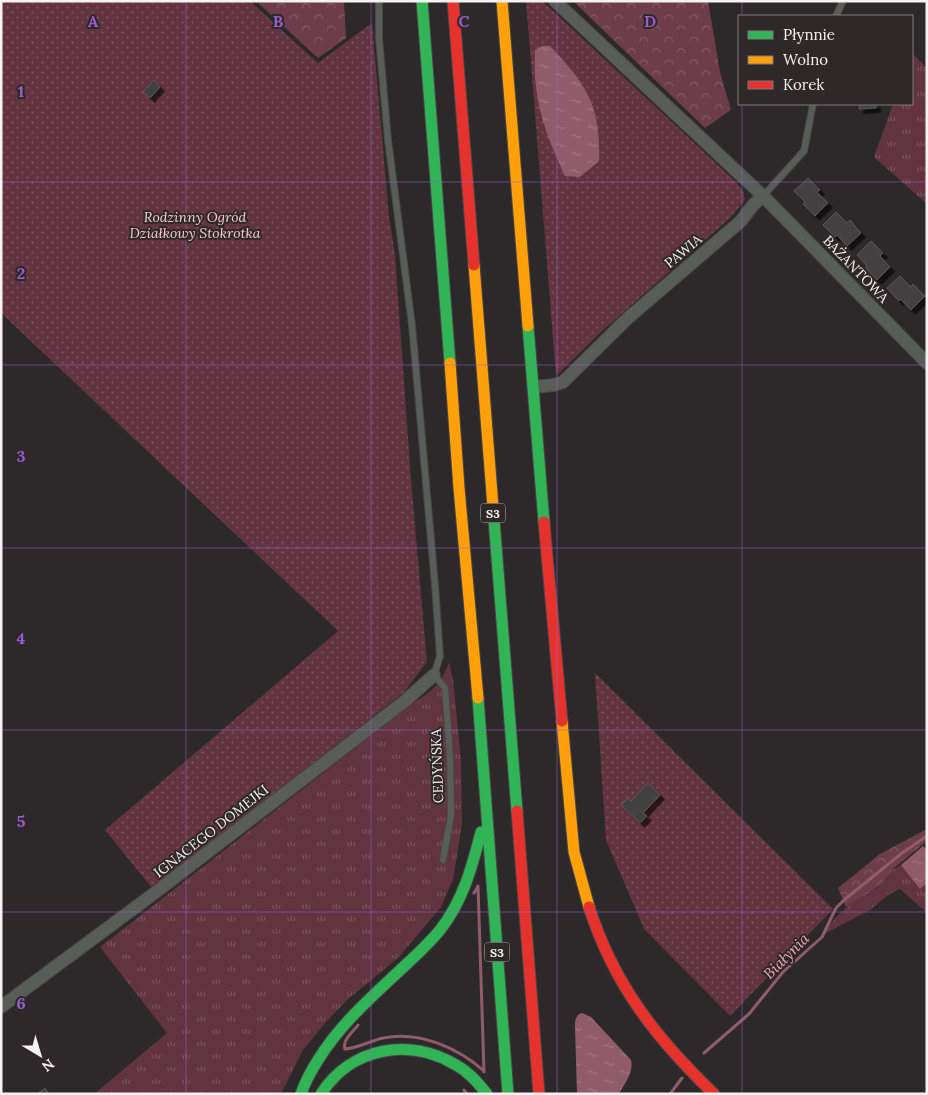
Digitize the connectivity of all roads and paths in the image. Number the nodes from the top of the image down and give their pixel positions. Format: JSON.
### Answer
{"nodes":[{"id":1,"x":379,"y":1,"type":"edge"},
{"id":2,"x":422,"y":1,"type":"edge"},
{"id":3,"x":453,"y":1,"type":"edge"},
{"id":4,"x":502,"y":1,"type":"edge"},
{"id":5,"x":555,"y":1,"type":"edge"},
{"id":6,"x":843,"y":1,"type":"edge"},
{"id":7,"x":836,"y":15,"type":"edge"},
{"id":8,"x":813,"y":105,"type":"edge"},
{"id":9,"x":763,"y":196,"type":"junction"},
{"id":10,"x":927,"y":363,"type":"edge"},
{"id":11,"x":534,"y":387,"type":"junction"},
{"id":12,"x":434,"y":675,"type":"junction"},
{"id":13,"x":486,"y":811,"type":"junction"},
{"id":14,"x":443,"y":860,"type":"dead end"},
{"id":15,"x":1,"y":1006,"type":"edge"},
{"id":16,"x":301,"y":1094,"type":"edge"},
{"id":17,"x":321,"y":1094,"type":"edge"},
{"id":18,"x":487,"y":1094,"type":"edge"},
{"id":19,"x":508,"y":1094,"type":"edge"},
{"id":20,"x":539,"y":1094,"type":"edge"},
{"id":21,"x":714,"y":1094,"type":"edge"}],
"edges":[{"from":1,"to":12,"type":"lane"},
{"from":2,"to":13,"type":"main road","number":"S3"},
{"from":3,"to":20,"type":"main road","number":"S3"},
{"from":4,"to":11,"type":"main road"},
{"from":5,"to":9,"type":"street","name":"BAŻANTOWA"},
{"from":6,"to":7,"type":"lane"},
{"from":8,"to":9,"type":"lane","name":"PAWIA"},
{"from":9,"to":10,"type":"street","name":"BAŻANTOWA"},
{"from":9,"to":11,"type":"street","name":"PAWIA"},
{"from":11,"to":21,"type":"main road"},
{"from":12,"to":14,"type":"lane","name":"CEDYŃSKA"},
{"from":12,"to":15,"type":"street","name":"IGNACEGO DOMEJKI"},
{"from":13,"to":16,"type":"main road"},
{"from":13,"to":19,"type":"main road","number":"S3"},
{"from":17,"to":18,"type":"main road"}]}
